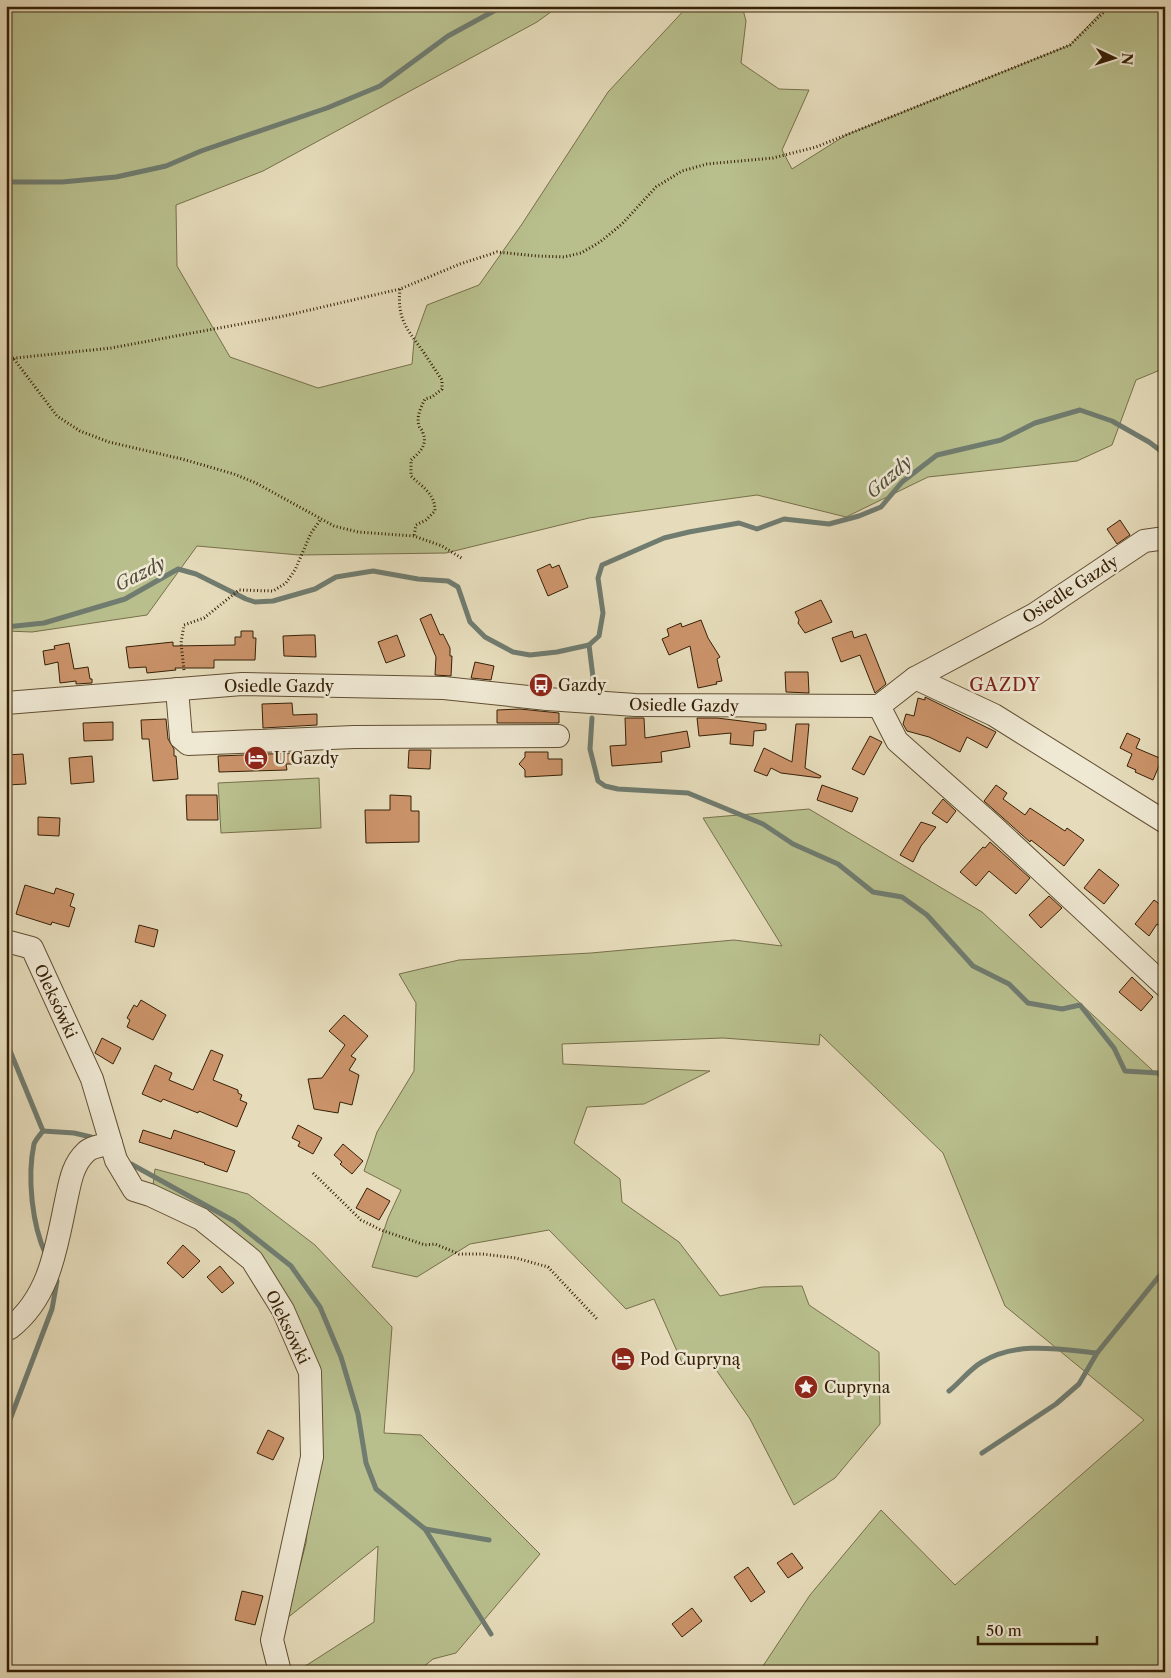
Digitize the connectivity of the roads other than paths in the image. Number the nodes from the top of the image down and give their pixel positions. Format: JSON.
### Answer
{"nodes":[{"id":1,"x":1165,"y":538,"type":"edge"},
{"id":2,"x":915,"y":678,"type":"junction"},
{"id":3,"x":177,"y":689,"type":"junction"},
{"id":4,"x":6,"y":703,"type":"edge"},
{"id":5,"x":879,"y":706,"type":"junction"},
{"id":6,"x":558,"y":736,"type":"dead end"},
{"id":7,"x":1165,"y":822,"type":"edge"},
{"id":8,"x":6,"y":942,"type":"edge"},
{"id":9,"x":1165,"y":986,"type":"edge"},
{"id":10,"x":111,"y":1143,"type":"junction"},
{"id":11,"x":6,"y":1328,"type":"edge"},
{"id":12,"x":280,"y":1672,"type":"edge"}],
"edges":[{"from":1,"to":2,"type":"street","name":"Osiedle Gazdy"},
{"from":2,"to":5,"type":"street","name":"Osiedle Gazdy"},
{"from":2,"to":7,"type":"street"},
{"from":3,"to":4,"type":"street","name":"Osiedle Gazdy"},
{"from":3,"to":5,"type":"street","name":"Osiedle Gazdy"},
{"from":3,"to":6,"type":"street"},
{"from":5,"to":9,"type":"street"},
{"from":8,"to":10,"type":"street","name":"Oleksówki"},
{"from":10,"to":11,"type":"street"},
{"from":10,"to":12,"type":"street","name":"Oleksówki"}]}
